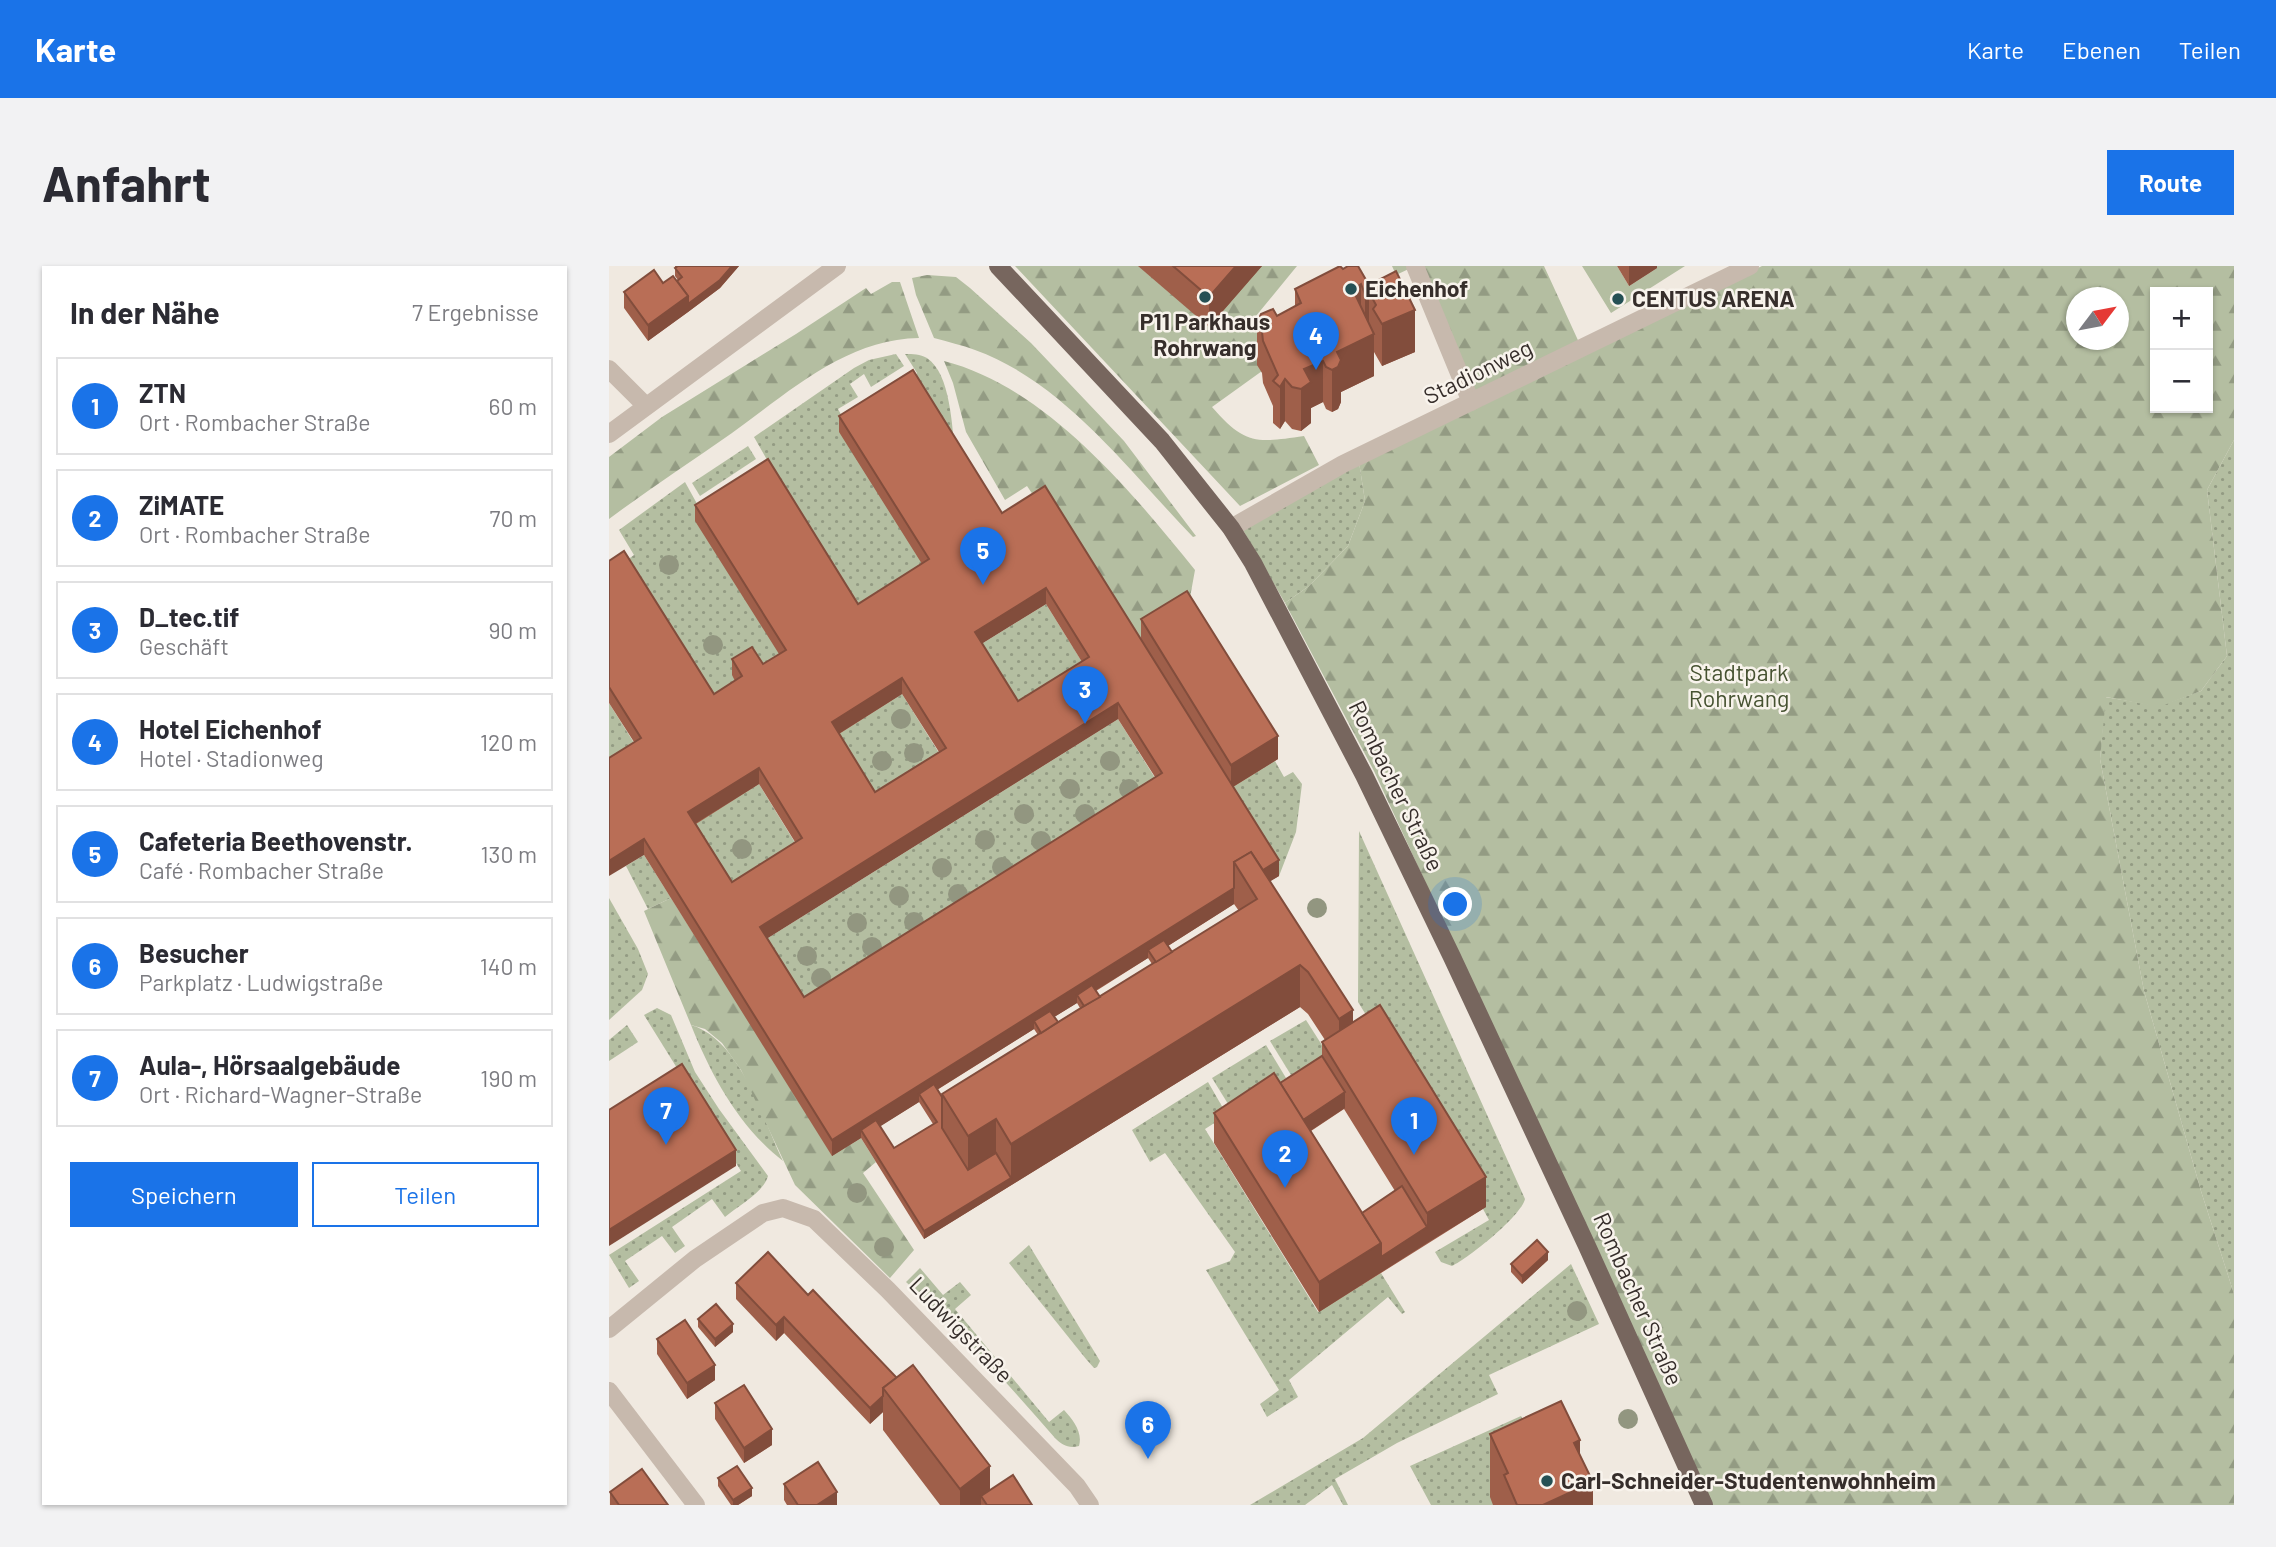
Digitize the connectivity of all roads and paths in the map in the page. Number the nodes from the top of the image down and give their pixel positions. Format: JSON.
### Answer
{"nodes":[{"id":1,"x":837,"y":266,"type":"edge"},
{"id":2,"x":998,"y":266,"type":"edge"},
{"id":3,"x":1415,"y":266,"type":"edge"},
{"id":4,"x":1750,"y":266,"type":"edge"},
{"id":5,"x":609,"y":369,"type":"edge"},
{"id":6,"x":1471,"y":402,"type":"junction"},
{"id":7,"x":646,"y":406,"type":"junction"},
{"id":8,"x":609,"y":434,"type":"edge"},
{"id":9,"x":1231,"y":528,"type":"junction"},
{"id":10,"x":609,"y":1329,"type":"edge"},
{"id":11,"x":609,"y":1391,"type":"edge"},
{"id":12,"x":696,"y":1505,"type":"edge"},
{"id":13,"x":1090,"y":1505,"type":"edge"},
{"id":14,"x":1704,"y":1505,"type":"edge"}],
"edges":[{"from":1,"to":7,"type":"street"},
{"from":2,"to":9,"type":"main road","name":"Rombacher Straße"},
{"from":3,"to":6,"type":"street"},
{"from":4,"to":6,"type":"street","name":"Stadionweg"},
{"from":5,"to":7,"type":"street"},
{"from":6,"to":9,"type":"street","name":"Stadionweg"},
{"from":7,"to":8,"type":"street"},
{"from":9,"to":14,"type":"main road","name":"Rombacher Straße"},
{"from":10,"to":13,"type":"street","name":"Ludwigstraße"},
{"from":11,"to":12,"type":"street"}]}
